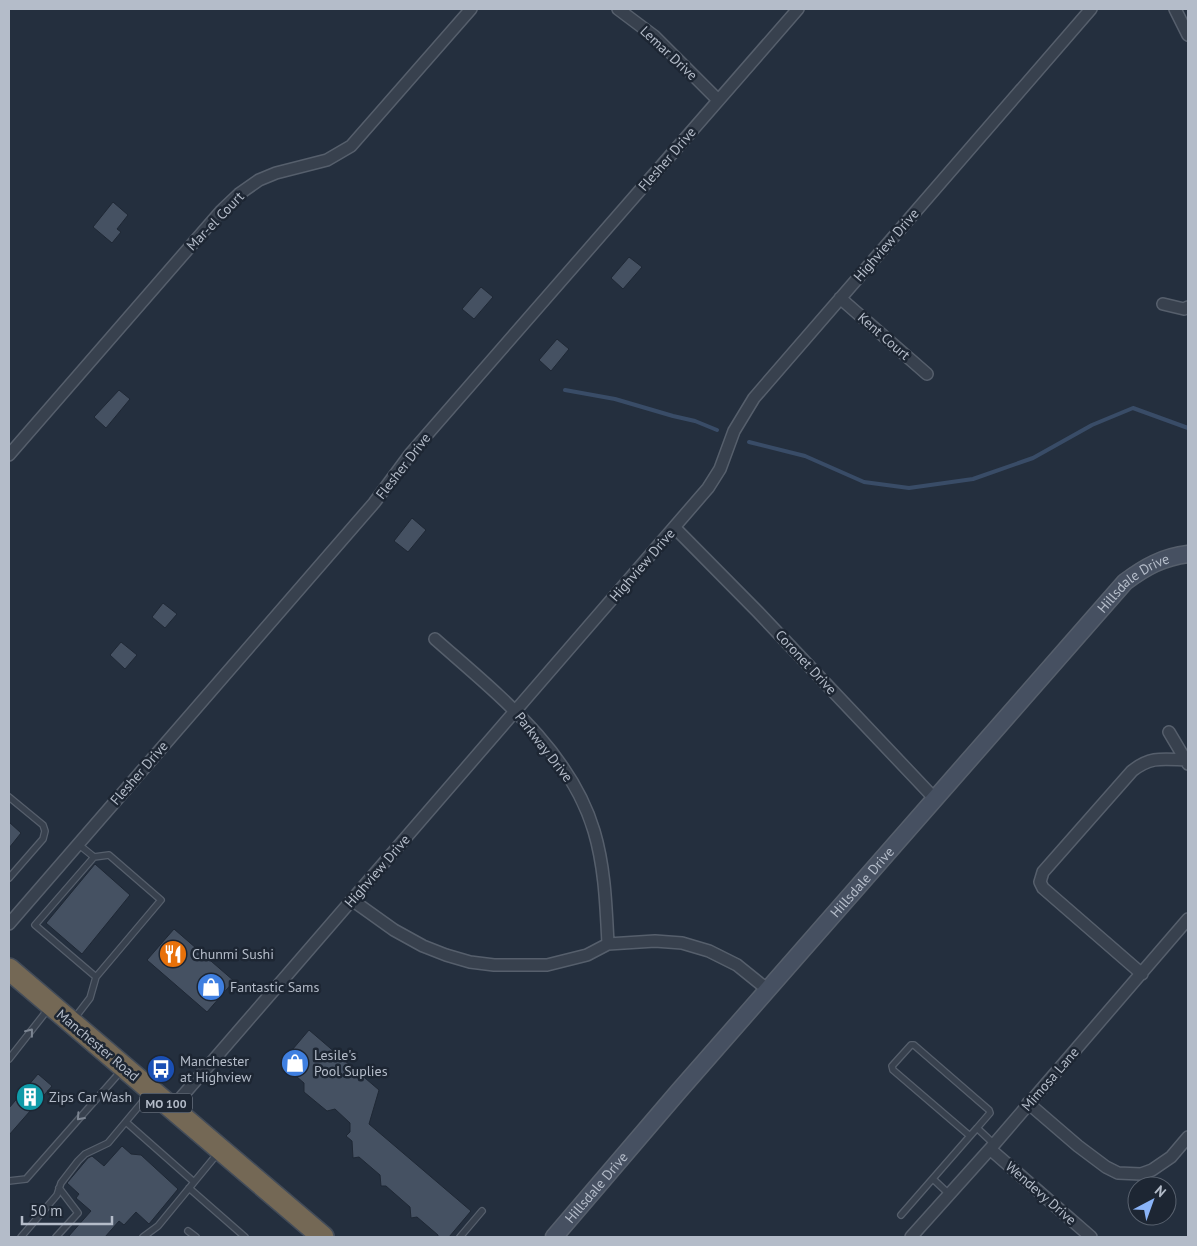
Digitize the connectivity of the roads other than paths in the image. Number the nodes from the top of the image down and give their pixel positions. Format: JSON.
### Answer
{"nodes":[{"id":1,"x":471,"y":9,"type":"edge"},
{"id":2,"x":618,"y":9,"type":"edge"},
{"id":3,"x":798,"y":9,"type":"edge"},
{"id":4,"x":1091,"y":9,"type":"edge"},
{"id":5,"x":1175,"y":9,"type":"edge"},
{"id":6,"x":1188,"y":35,"type":"edge"},
{"id":7,"x":718,"y":100,"type":"junction"},
{"id":8,"x":840,"y":298,"type":"junction"},
{"id":9,"x":1163,"y":304,"type":"dead end"},
{"id":10,"x":1188,"y":308,"type":"edge"},
{"id":11,"x":927,"y":374,"type":"dead end"},
{"id":12,"x":9,"y":455,"type":"edge"},
{"id":13,"x":675,"y":528,"type":"junction"},
{"id":14,"x":1188,"y":554,"type":"edge"},
{"id":15,"x":435,"y":639,"type":"dead end"},
{"id":16,"x":516,"y":711,"type":"junction"},
{"id":17,"x":1169,"y":732,"type":"dead end"},
{"id":18,"x":1188,"y":761,"type":"edge"},
{"id":19,"x":9,"y":797,"type":"edge"},
{"id":20,"x":935,"y":799,"type":"junction"},
{"id":21,"x":78,"y":844,"type":"junction"},
{"id":22,"x":94,"y":857,"type":"junction"},
{"id":23,"x":9,"y":878,"type":"edge"},
{"id":24,"x":352,"y":900,"type":"junction"},
{"id":25,"x":1188,"y":919,"type":"edge"},
{"id":26,"x":9,"y":924,"type":"edge"},
{"id":27,"x":608,"y":944,"type":"junction"},
{"id":28,"x":9,"y":969,"type":"edge"},
{"id":29,"x":1142,"y":974,"type":"junction"},
{"id":30,"x":96,"y":976,"type":"junction"},
{"id":31,"x":768,"y":990,"type":"junction"},
{"id":32,"x":51,"y":1006,"type":"junction"},
{"id":33,"x":71,"y":1023,"type":"junction"},
{"id":34,"x":9,"y":1059,"type":"edge"},
{"id":35,"x":124,"y":1068,"type":"junction"},
{"id":36,"x":152,"y":1091,"type":"junction"},
{"id":37,"x":1028,"y":1104,"type":"junction"},
{"id":38,"x":172,"y":1108,"type":"junction"},
{"id":39,"x":126,"y":1122,"type":"junction"},
{"id":40,"x":977,"y":1128,"type":"junction"},
{"id":41,"x":970,"y":1136,"type":"junction"},
{"id":42,"x":1188,"y":1137,"type":"edge"},
{"id":43,"x":992,"y":1147,"type":"junction"},
{"id":44,"x":221,"y":1149,"type":"junction"},
{"id":45,"x":932,"y":1179,"type":"junction"},
{"id":46,"x":9,"y":1181,"type":"edge"},
{"id":47,"x":194,"y":1182,"type":"junction"},
{"id":48,"x":60,"y":1188,"type":"junction"},
{"id":49,"x":189,"y":1188,"type":"junction"},
{"id":50,"x":949,"y":1194,"type":"junction"},
{"id":51,"x":482,"y":1211,"type":"dead end"},
{"id":52,"x":901,"y":1215,"type":"dead end"},
{"id":53,"x":188,"y":1231,"type":"dead end"},
{"id":54,"x":914,"y":1236,"type":"edge"},
{"id":55,"x":21,"y":1237,"type":"edge"},
{"id":56,"x":56,"y":1237,"type":"edge"},
{"id":57,"x":145,"y":1237,"type":"edge"},
{"id":58,"x":196,"y":1237,"type":"edge"},
{"id":59,"x":245,"y":1237,"type":"edge"},
{"id":60,"x":323,"y":1237,"type":"edge"},
{"id":61,"x":460,"y":1237,"type":"edge"},
{"id":62,"x":554,"y":1237,"type":"edge"},
{"id":63,"x":1092,"y":1237,"type":"edge"}],
"edges":[{"from":1,"to":12,"type":"street","name":"Mar-el Court"},
{"from":2,"to":7,"type":"street","name":"Lemar Drive"},
{"from":3,"to":7,"type":"street","name":"Flesher Drive"},
{"from":4,"to":8,"type":"street","name":"Highview Drive"},
{"from":5,"to":6,"type":"street"},
{"from":7,"to":21,"type":"street","name":"Flesher Drive"},
{"from":8,"to":11,"type":"street","name":"Kent Court"},
{"from":8,"to":13,"type":"street","name":"Highview Drive"},
{"from":9,"to":10,"type":"street"},
{"from":13,"to":16,"type":"street","name":"Highview Drive"},
{"from":13,"to":20,"type":"street","name":"Coronet Drive"},
{"from":14,"to":20,"type":"street","name":"Hillsdale Drive"},
{"from":15,"to":16,"type":"street","name":"Parkway Drive"},
{"from":16,"to":24,"type":"street","name":"Highview Drive"},
{"from":16,"to":27,"type":"street","name":"Parkway Drive"},
{"from":17,"to":18,"type":"street"},
{"from":18,"to":29,"type":"street"},
{"from":19,"to":23,"type":"lane"},
{"from":20,"to":31,"type":"street","name":"Hillsdale Drive"},
{"from":21,"to":22,"type":"lane"},
{"from":21,"to":26,"type":"street","name":"Flesher Drive"},
{"from":22,"to":30,"type":"lane"},
{"from":22,"to":30,"type":"lane"},
{"from":24,"to":27,"type":"street"},
{"from":24,"to":38,"type":"street","name":"Highview Drive"},
{"from":25,"to":29,"type":"street","name":"Mimosa Lane"},
{"from":27,"to":31,"type":"street"},
{"from":28,"to":32,"type":"highway","name":"Manchester Road","number":"MO 100"},
{"from":29,"to":37,"type":"street","name":"Mimosa Lane"},
{"from":30,"to":33,"type":"lane"},
{"from":31,"to":62,"type":"street","name":"Hillsdale Drive"},
{"from":32,"to":33,"type":"highway","name":"Manchester Road","number":"MO 100"},
{"from":34,"to":32,"type":"lane","one_way":true},
{"from":33,"to":35,"type":"highway","name":"Manchester Road","number":"MO 100"},
{"from":35,"to":36,"type":"highway","name":"Manchester Road","number":"MO 100"},
{"from":35,"to":46,"type":"lane","one_way":true},
{"from":36,"to":38,"type":"highway","name":"Manchester Road","number":"MO 100"},
{"from":36,"to":39,"type":"lane"},
{"from":37,"to":42,"type":"street"},
{"from":37,"to":43,"type":"street","name":"Mimosa Lane"},
{"from":38,"to":44,"type":"highway","name":"Manchester Road","number":"MO 100"},
{"from":39,"to":47,"type":"lane"},
{"from":39,"to":48,"type":"lane"},
{"from":40,"to":41,"type":"lane"},
{"from":40,"to":41,"type":"lane"},
{"from":40,"to":43,"type":"lane"},
{"from":41,"to":45,"type":"lane"},
{"from":43,"to":50,"type":"street","name":"Mimosa Lane"},
{"from":43,"to":63,"type":"street","name":"Wendevy Drive"},
{"from":44,"to":47,"type":"lane"},
{"from":44,"to":60,"type":"highway","name":"Manchester Road","number":"MO 100"},
{"from":45,"to":50,"type":"lane"},
{"from":45,"to":52,"type":"lane"},
{"from":47,"to":49,"type":"lane"},
{"from":48,"to":55,"type":"lane"},
{"from":48,"to":56,"type":"lane"},
{"from":49,"to":57,"type":"lane"},
{"from":49,"to":59,"type":"lane"},
{"from":50,"to":54,"type":"street","name":"Mimosa Lane"},
{"from":51,"to":61,"type":"lane"},
{"from":53,"to":58,"type":"lane"}]}
